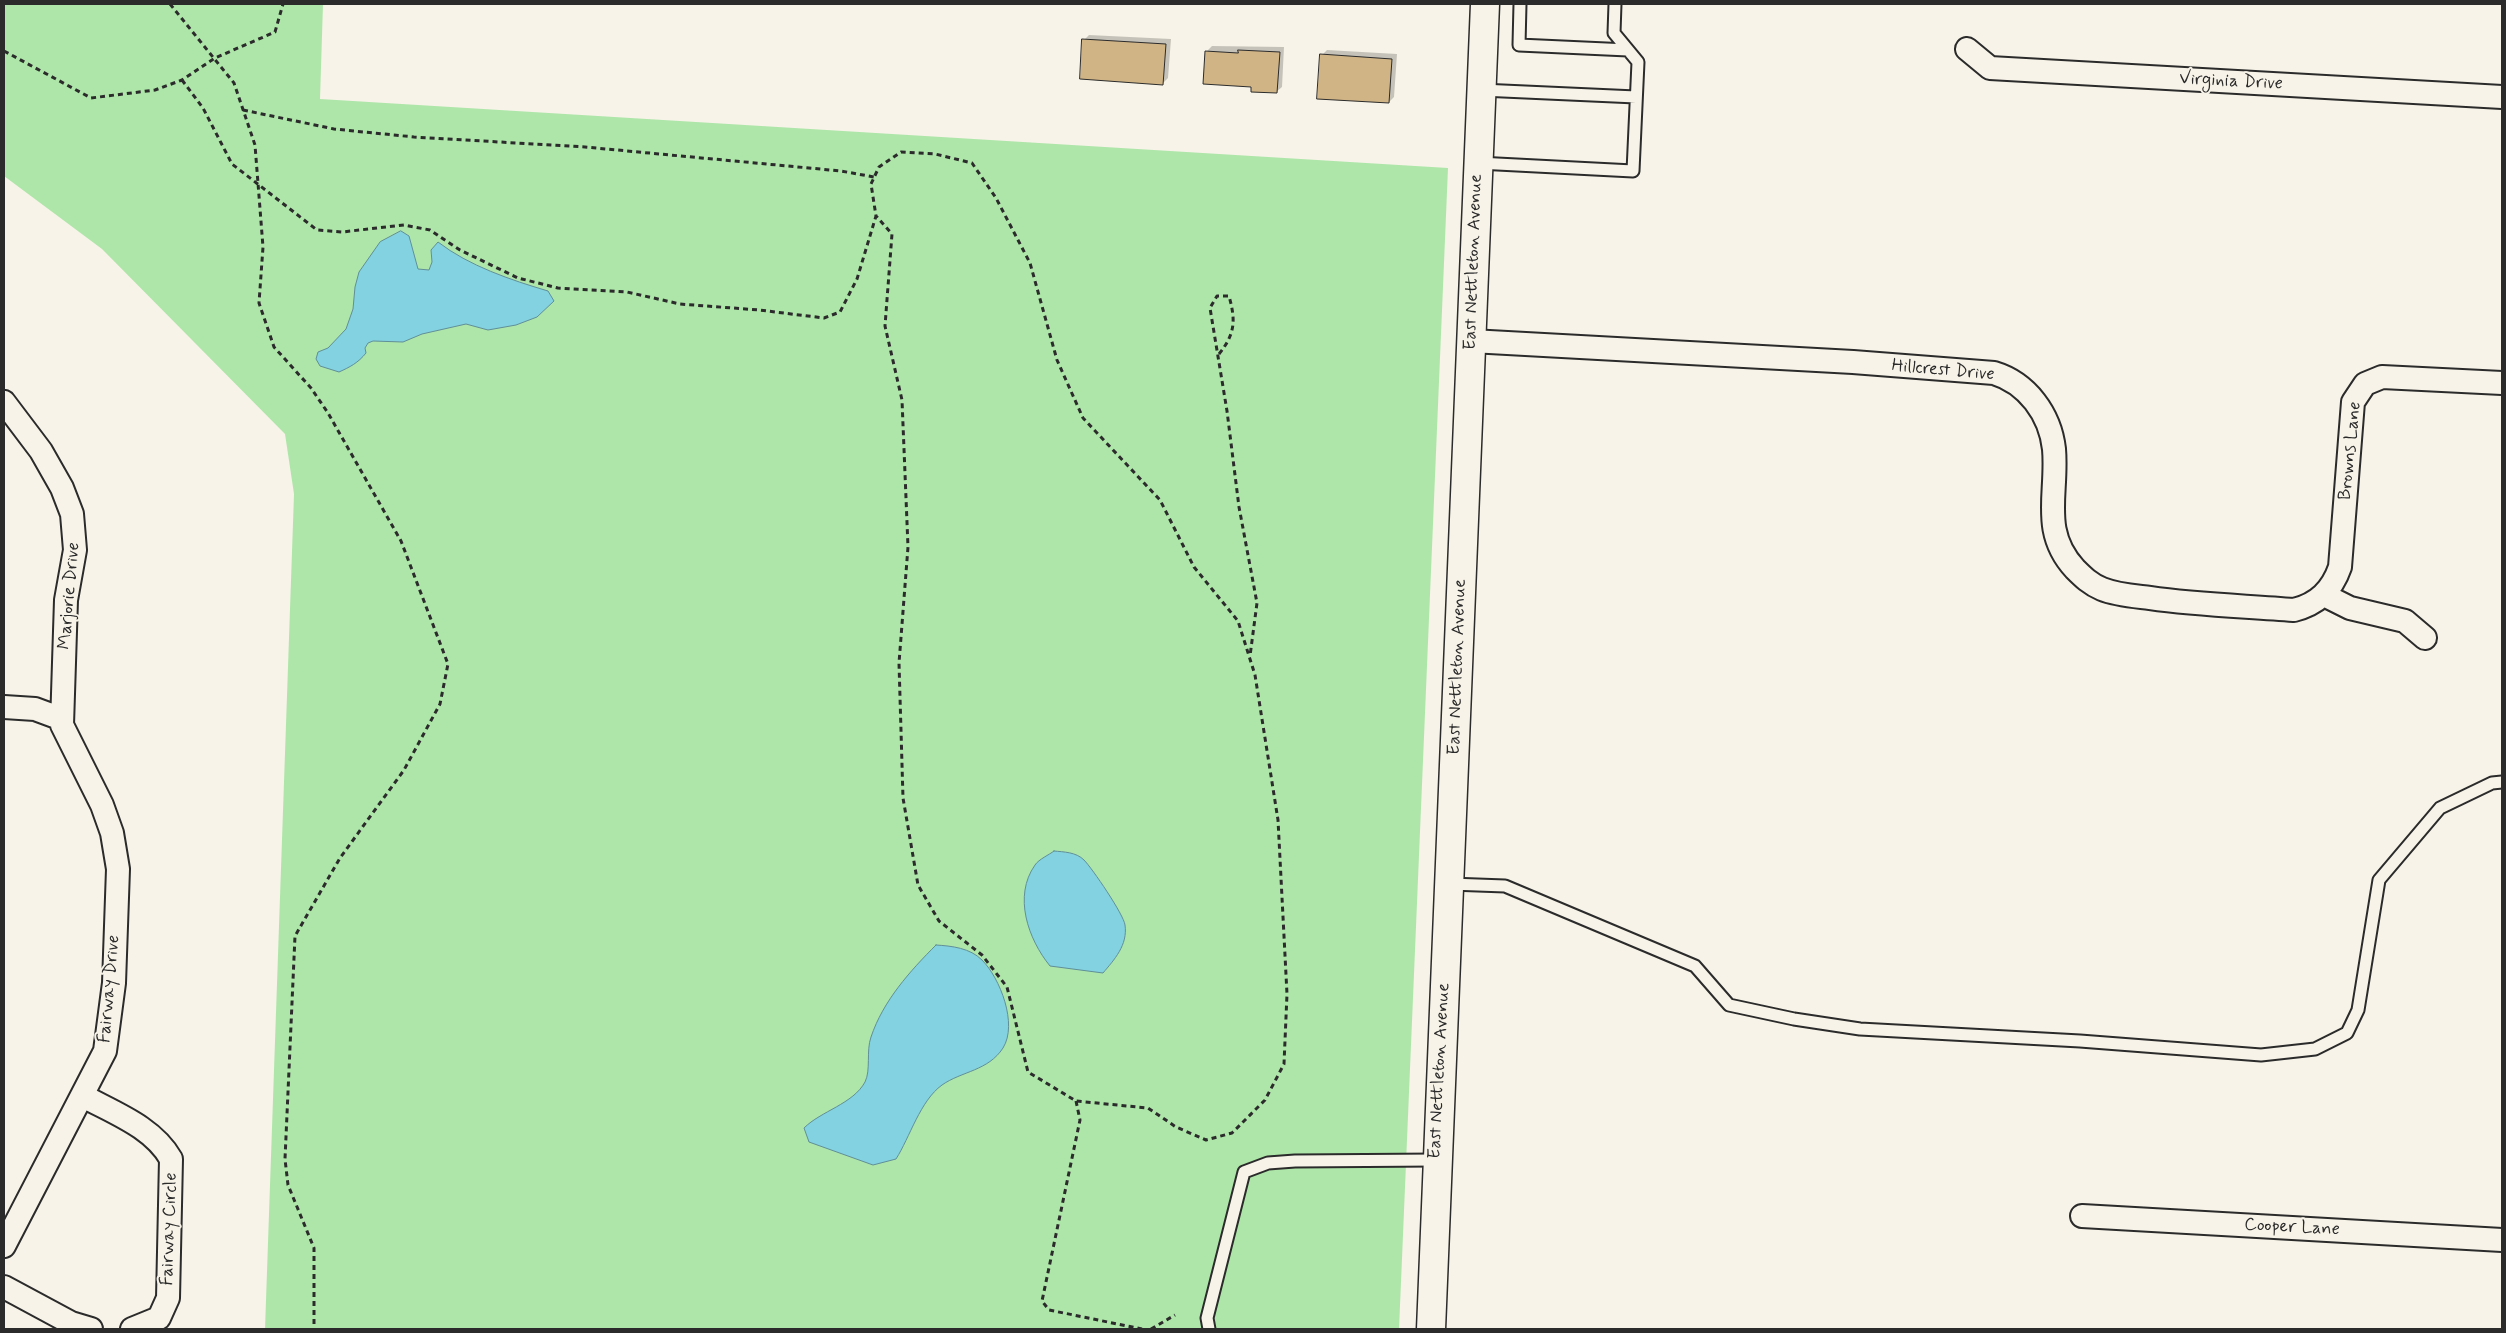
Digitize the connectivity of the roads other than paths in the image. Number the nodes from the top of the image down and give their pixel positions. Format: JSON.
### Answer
{"nodes":[{"id":1,"x":1484,"y":4,"type":"edge"},
{"id":2,"x":1520,"y":4,"type":"edge"},
{"id":3,"x":1615,"y":4,"type":"edge"},
{"id":4,"x":1967,"y":49,"type":"dead end"},
{"id":5,"x":1628,"y":50,"type":"junction"},
{"id":6,"x":1481,"y":90,"type":"junction"},
{"id":7,"x":1636,"y":97,"type":"junction"},
{"id":8,"x":2502,"y":97,"type":"edge"},
{"id":9,"x":1478,"y":163,"type":"junction"},
{"id":10,"x":1471,"y":341,"type":"junction"},
{"id":11,"x":2502,"y":383,"type":"edge"},
{"id":12,"x":4,"y":402,"type":"edge"},
{"id":13,"x":2324,"y":595,"type":"junction"},
{"id":14,"x":2425,"y":638,"type":"dead end"},
{"id":15,"x":4,"y":708,"type":"edge"},
{"id":16,"x":62,"y":719,"type":"junction"},
{"id":17,"x":2502,"y":782,"type":"edge"},
{"id":18,"x":1449,"y":884,"type":"junction"},
{"id":19,"x":83,"y":1096,"type":"junction"},
{"id":20,"x":1436,"y":1160,"type":"junction"},
{"id":21,"x":2082,"y":1216,"type":"dead end"},
{"id":22,"x":2502,"y":1240,"type":"edge"},
{"id":23,"x":4,"y":1246,"type":"edge"},
{"id":24,"x":4,"y":1287,"type":"edge"},
{"id":25,"x":158,"y":1324,"type":"edge"},
{"id":26,"x":91,"y":1329,"type":"edge"},
{"id":27,"x":132,"y":1329,"type":"edge"},
{"id":28,"x":1209,"y":1329,"type":"edge"},
{"id":29,"x":1431,"y":1329,"type":"edge"}],
"edges":[{"from":1,"to":6,"type":"main road","name":"East Nettleton Avenue"},
{"from":2,"to":5,"type":"lane"},
{"from":3,"to":5,"type":"lane"},
{"from":4,"to":8,"type":"street","name":"Virginia Drive"},
{"from":5,"to":7,"type":"lane"},
{"from":6,"to":7,"type":"lane"},
{"from":6,"to":9,"type":"main road","name":"East Nettleton Avenue"},
{"from":7,"to":9,"type":"lane"},
{"from":9,"to":10,"type":"main road","name":"East Nettleton Avenue"},
{"from":10,"to":13,"type":"street","name":"Hillcrest Drive"},
{"from":10,"to":18,"type":"main road","name":"East Nettleton Avenue"},
{"from":11,"to":13,"type":"street","name":"Browns Lane"},
{"from":12,"to":16,"type":"street","name":"Marjorie Drive"},
{"from":13,"to":14,"type":"street"},
{"from":15,"to":16,"type":"street"},
{"from":16,"to":19,"type":"street","name":"Fairway Drive"},
{"from":17,"to":18,"type":"lane"},
{"from":18,"to":20,"type":"main road","name":"East Nettleton Avenue"},
{"from":19,"to":23,"type":"street","name":"Fairway Drive"},
{"from":19,"to":25,"type":"street","name":"Fairway Circle"},
{"from":20,"to":28,"type":"lane"},
{"from":20,"to":29,"type":"main road","name":"East Nettleton Avenue"},
{"from":21,"to":22,"type":"street","name":"Cooper Lane"},
{"from":24,"to":26,"type":"street"},
{"from":25,"to":27,"type":"street","name":"Fairway Circle"}]}
